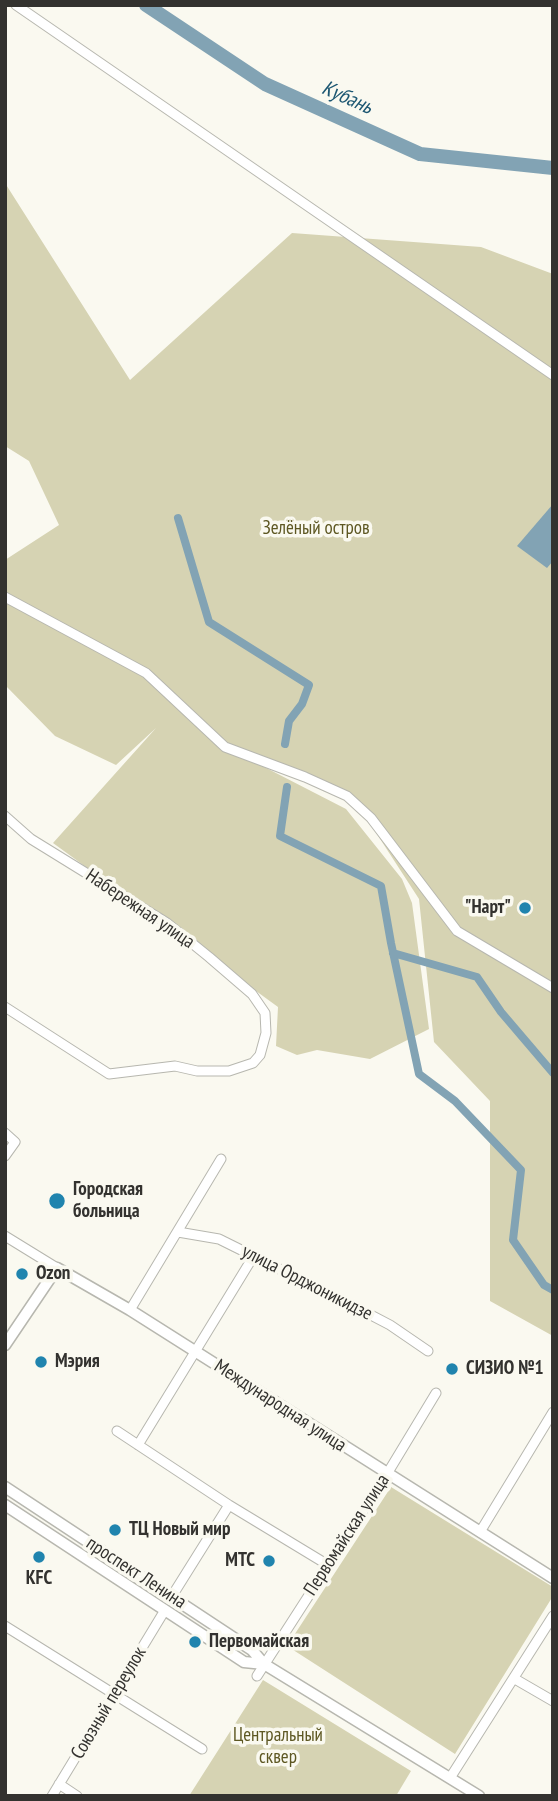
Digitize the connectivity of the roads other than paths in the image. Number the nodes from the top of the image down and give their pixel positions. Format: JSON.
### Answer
{"nodes":[{"id":1,"x":16,"y":5,"type":"edge"},
{"id":2,"x":553,"y":375,"type":"edge"},
{"id":3,"x":5,"y":597,"type":"edge"},
{"id":4,"x":5,"y":816,"type":"edge"},
{"id":5,"x":553,"y":988,"type":"edge"},
{"id":6,"x":5,"y":1007,"type":"edge"},
{"id":7,"x":5,"y":1133,"type":"edge"},
{"id":8,"x":5,"y":1156,"type":"edge"},
{"id":9,"x":220,"y":1159,"type":"dead end"},
{"id":10,"x":178,"y":1232,"type":"junction"},
{"id":11,"x":5,"y":1236,"type":"edge"},
{"id":12,"x":253,"y":1257,"type":"junction"},
{"id":13,"x":57,"y":1268,"type":"junction"},
{"id":14,"x":130,"y":1310,"type":"junction"},
{"id":15,"x":5,"y":1345,"type":"edge"},
{"id":16,"x":428,"y":1351,"type":"dead end"},
{"id":17,"x":195,"y":1352,"type":"junction"},
{"id":18,"x":436,"y":1393,"type":"dead end"},
{"id":19,"x":553,"y":1412,"type":"edge"},
{"id":20,"x":117,"y":1432,"type":"dead end"},
{"id":21,"x":138,"y":1445,"type":"junction"},
{"id":22,"x":387,"y":1474,"type":"junction"},
{"id":23,"x":5,"y":1487,"type":"edge"},
{"id":24,"x":5,"y":1505,"type":"edge"},
{"id":25,"x":229,"y":1505,"type":"junction"},
{"id":26,"x":480,"y":1532,"type":"junction"},
{"id":27,"x":328,"y":1566,"type":"junction"},
{"id":28,"x":553,"y":1578,"type":"edge"},
{"id":29,"x":172,"y":1597,"type":"junction"},
{"id":30,"x":165,"y":1610,"type":"junction"},
{"id":31,"x":553,"y":1616,"type":"edge"},
{"id":32,"x":5,"y":1626,"type":"edge"},
{"id":33,"x":264,"y":1664,"type":"junction"},
{"id":34,"x":257,"y":1675,"type":"dead end"},
{"id":35,"x":515,"y":1679,"type":"junction"},
{"id":36,"x":115,"y":1694,"type":"junction"},
{"id":37,"x":553,"y":1701,"type":"edge"},
{"id":38,"x":202,"y":1749,"type":"dead end"},
{"id":39,"x":450,"y":1778,"type":"junction"},
{"id":40,"x":59,"y":1784,"type":"junction"},
{"id":41,"x":51,"y":1796,"type":"edge"},
{"id":42,"x":77,"y":1796,"type":"edge"},
{"id":43,"x":479,"y":1796,"type":"edge"}],
"edges":[{"from":1,"to":2,"type":"street"},
{"from":3,"to":5,"type":"street"},
{"from":4,"to":6,"type":"street","name":"Набережная улица"},
{"from":7,"to":8,"type":"street"},
{"from":9,"to":10,"type":"street"},
{"from":10,"to":12,"type":"street","name":"улица Орджоникидзе"},
{"from":10,"to":14,"type":"street"},
{"from":11,"to":13,"type":"street","name":"Международная улица"},
{"from":12,"to":16,"type":"street","name":"улица Орджоникидзе"},
{"from":12,"to":17,"type":"street"},
{"from":13,"to":14,"type":"main road","name":"Международная улица"},
{"from":13,"to":15,"type":"main road"},
{"from":14,"to":17,"type":"main road","name":"Международная улица"},
{"from":17,"to":21,"type":"street"},
{"from":17,"to":22,"type":"main road","name":"Международная улица"},
{"from":18,"to":22,"type":"street","name":"Первомайская улица"},
{"from":19,"to":26,"type":"street"},
{"from":20,"to":21,"type":"street"},
{"from":21,"to":25,"type":"street"},
{"from":22,"to":26,"type":"main road","name":"Международная улица"},
{"from":22,"to":27,"type":"street","name":"Первомайская улица"},
{"from":23,"to":29,"type":"main road","name":"проспект Ленина"},
{"from":24,"to":30,"type":"main road","name":"проспект Ленина"},
{"from":25,"to":27,"type":"street"},
{"from":25,"to":29,"type":"street"},
{"from":26,"to":28,"type":"main road","name":"Международная улица"},
{"from":27,"to":33,"type":"street","name":"Первомайская улица"},
{"from":29,"to":33,"type":"main road","name":"проспект Ленина"},
{"from":30,"to":33,"type":"main road","name":"проспект Ленина"},
{"from":30,"to":36,"type":"street","name":"Союзный переулок"},
{"from":31,"to":35,"type":"street"},
{"from":32,"to":36,"type":"street"},
{"from":33,"to":34,"type":"street","name":"Первомайская улица"},
{"from":33,"to":39,"type":"main road","name":"проспект Ленина"},
{"from":35,"to":37,"type":"street"},
{"from":35,"to":39,"type":"street"},
{"from":36,"to":38,"type":"street"},
{"from":36,"to":40,"type":"street","name":"Союзный переулок"},
{"from":39,"to":43,"type":"main road","name":"проспект Ленина"},
{"from":40,"to":41,"type":"street","name":"Союзный переулок"},
{"from":40,"to":42,"type":"street"}]}
